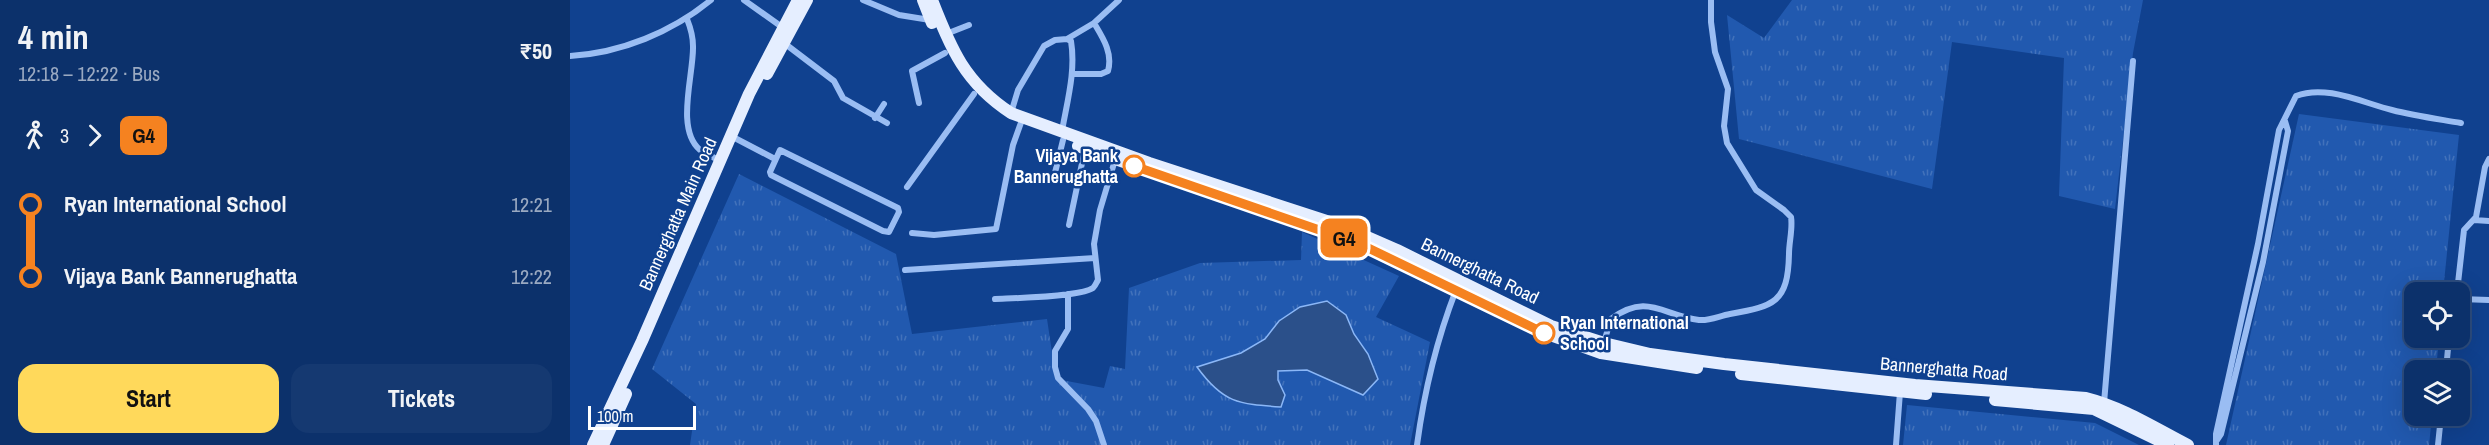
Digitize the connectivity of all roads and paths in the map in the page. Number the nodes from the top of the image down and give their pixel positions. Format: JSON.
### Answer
{"nodes":[{"id":1,"x":711,"y":0,"type":"edge"},
{"id":2,"x":744,"y":0,"type":"edge"},
{"id":3,"x":798,"y":0,"type":"edge"},
{"id":4,"x":807,"y":0,"type":"edge"},
{"id":5,"x":863,"y":0,"type":"edge"},
{"id":6,"x":923,"y":0,"type":"edge"},
{"id":7,"x":932,"y":0,"type":"edge"},
{"id":8,"x":1119,"y":0,"type":"edge"},
{"id":9,"x":1711,"y":0,"type":"edge"},
{"id":10,"x":687,"y":19,"type":"junction"},
{"id":11,"x":931,"y":20,"type":"junction"},
{"id":12,"x":1094,"y":23,"type":"junction"},
{"id":13,"x":969,"y":25,"type":"dead end"},
{"id":14,"x":945,"y":34,"type":"junction"},
{"id":15,"x":781,"y":36,"type":"junction"},
{"id":16,"x":1067,"y":39,"type":"junction"},
{"id":17,"x":945,"y":53,"type":"junction"},
{"id":18,"x":570,"y":56,"type":"edge"},
{"id":19,"x":2133,"y":61,"type":"dead end"},
{"id":20,"x":1072,"y":74,"type":"junction"},
{"id":21,"x":974,"y":94,"type":"junction"},
{"id":22,"x":919,"y":103,"type":"dead end"},
{"id":23,"x":884,"y":104,"type":"dead end"},
{"id":24,"x":1011,"y":112,"type":"junction"},
{"id":25,"x":875,"y":118,"type":"junction"},
{"id":26,"x":1021,"y":121,"type":"junction"},
{"id":27,"x":887,"y":123,"type":"dead end"},
{"id":28,"x":2461,"y":123,"type":"dead end"},
{"id":29,"x":1062,"y":136,"type":"junction"},
{"id":30,"x":734,"y":138,"type":"junction"},
{"id":31,"x":1085,"y":149,"type":"junction"},
{"id":32,"x":775,"y":159,"type":"junction"},
{"id":33,"x":2489,"y":159,"type":"edge"},
{"id":34,"x":1115,"y":160,"type":"junction"},
{"id":35,"x":721,"y":161,"type":"junction"},
{"id":36,"x":1053,"y":181,"type":"dead end"},
{"id":37,"x":907,"y":187,"type":"dead end"},
{"id":38,"x":2488,"y":196,"type":"edge"},
{"id":39,"x":2480,"y":197,"type":"junction"},
{"id":40,"x":1242,"y":199,"type":"junction"},
{"id":41,"x":2474,"y":220,"type":"junction"},
{"id":42,"x":2489,"y":221,"type":"edge"},
{"id":43,"x":1069,"y":225,"type":"dead end"},
{"id":44,"x":912,"y":233,"type":"dead end"},
{"id":45,"x":1095,"y":258,"type":"junction"},
{"id":46,"x":905,"y":270,"type":"dead end"},
{"id":47,"x":2458,"y":282,"type":"edge"},
{"id":48,"x":1456,"y":290,"type":"junction"},
{"id":49,"x":1068,"y":294,"type":"junction"},
{"id":50,"x":995,"y":299,"type":"dead end"},
{"id":51,"x":2470,"y":299,"type":"edge"},
{"id":52,"x":2489,"y":300,"type":"edge"},
{"id":53,"x":1604,"y":343,"type":"junction"},
{"id":54,"x":1901,"y":388,"type":"junction"},
{"id":55,"x":2104,"y":403,"type":"junction"},
{"id":56,"x":2440,"y":426,"type":"edge"},
{"id":57,"x":2216,"y":443,"type":"edge"},
{"id":58,"x":593,"y":445,"type":"edge"},
{"id":59,"x":603,"y":445,"type":"edge"},
{"id":60,"x":1104,"y":445,"type":"edge"},
{"id":61,"x":1417,"y":445,"type":"edge"},
{"id":62,"x":1896,"y":445,"type":"edge"},
{"id":63,"x":2168,"y":445,"type":"edge"},
{"id":64,"x":2188,"y":445,"type":"edge"},
{"id":65,"x":2438,"y":445,"type":"edge"}],
"edges":[{"from":1,"to":10,"type":"street"},
{"from":2,"to":15,"type":"street"},
{"from":3,"to":15,"type":"main road","name":"Bannerghatta Main Road"},
{"from":4,"to":15,"type":"main road","name":"Bannerghatta Main Road"},
{"from":5,"to":11,"type":"street"},
{"from":6,"to":11,"type":"main road","name":"Bannerghatta Road"},
{"from":7,"to":14,"type":"main road","name":"Bannerghatta Road"},
{"from":8,"to":12,"type":"street"},
{"from":9,"to":53,"type":"street"},
{"from":10,"to":18,"type":"street"},
{"from":10,"to":35,"type":"street"},
{"from":11,"to":17,"type":"main road","name":"Bannerghatta Road"},
{"from":12,"to":16,"type":"street"},
{"from":12,"to":20,"type":"street"},
{"from":13,"to":14,"type":"street"},
{"from":14,"to":24,"type":"main road","name":"Bannerghatta Road"},
{"from":15,"to":25,"type":"street"},
{"from":15,"to":30,"type":"main road","name":"Bannerghatta Main Road"},
{"from":16,"to":20,"type":"street"},
{"from":16,"to":24,"type":"street"},
{"from":17,"to":21,"type":"main road","name":"Bannerghatta Road"},
{"from":17,"to":22,"type":"street"},
{"from":19,"to":55,"type":"street"},
{"from":20,"to":29,"type":"street"},
{"from":21,"to":26,"type":"main road","name":"Bannerghatta Road"},
{"from":21,"to":37,"type":"street"},
{"from":23,"to":25,"type":"street"},
{"from":24,"to":26,"type":"main road","name":"Bannerghatta Road"},
{"from":25,"to":27,"type":"street"},
{"from":26,"to":29,"type":"main road","name":"Bannerghatta Road"},
{"from":26,"to":44,"type":"street"},
{"from":28,"to":57,"type":"street"},
{"from":29,"to":31,"type":"main road","name":"Bannerghatta Road"},
{"from":29,"to":36,"type":"street"},
{"from":29,"to":40,"type":"main road","name":"Bannerghatta Road"},
{"from":30,"to":32,"type":"street"},
{"from":30,"to":35,"type":"main road","name":"Bannerghatta Main Road"},
{"from":30,"to":59,"type":"main road","name":"Bannerghatta Main Road"},
{"from":31,"to":34,"type":"main road","name":"Bannerghatta Road"},
{"from":31,"to":43,"type":"street"},
{"from":32,"to":32,"type":"street"},
{"from":33,"to":39,"type":"street"},
{"from":34,"to":40,"type":"main road","name":"Bannerghatta Road"},
{"from":34,"to":45,"type":"street"},
{"from":35,"to":58,"type":"main road","name":"Bannerghatta Main Road"},
{"from":38,"to":39,"type":"street"},
{"from":39,"to":41,"type":"street"},
{"from":40,"to":48,"type":"main road","name":"Bannerghatta Road"},
{"from":40,"to":53,"type":"main road","name":"Bannerghatta Road"},
{"from":41,"to":42,"type":"street"},
{"from":41,"to":47,"type":"street"},
{"from":45,"to":46,"type":"street"},
{"from":45,"to":49,"type":"street"},
{"from":48,"to":54,"type":"main road","name":"Bannerghatta Road"},
{"from":48,"to":61,"type":"street"},
{"from":49,"to":50,"type":"street"},
{"from":49,"to":60,"type":"street"},
{"from":51,"to":52,"type":"street"},
{"from":53,"to":54,"type":"main road","name":"Bannerghatta Road"},
{"from":54,"to":55,"type":"main road","name":"Bannerghatta Road"},
{"from":54,"to":62,"type":"street"},
{"from":54,"to":63,"type":"main road","name":"Bannerghatta Road"},
{"from":55,"to":64,"type":"main road","name":"Bannerghatta Road"},
{"from":56,"to":65,"type":"street"}]}
